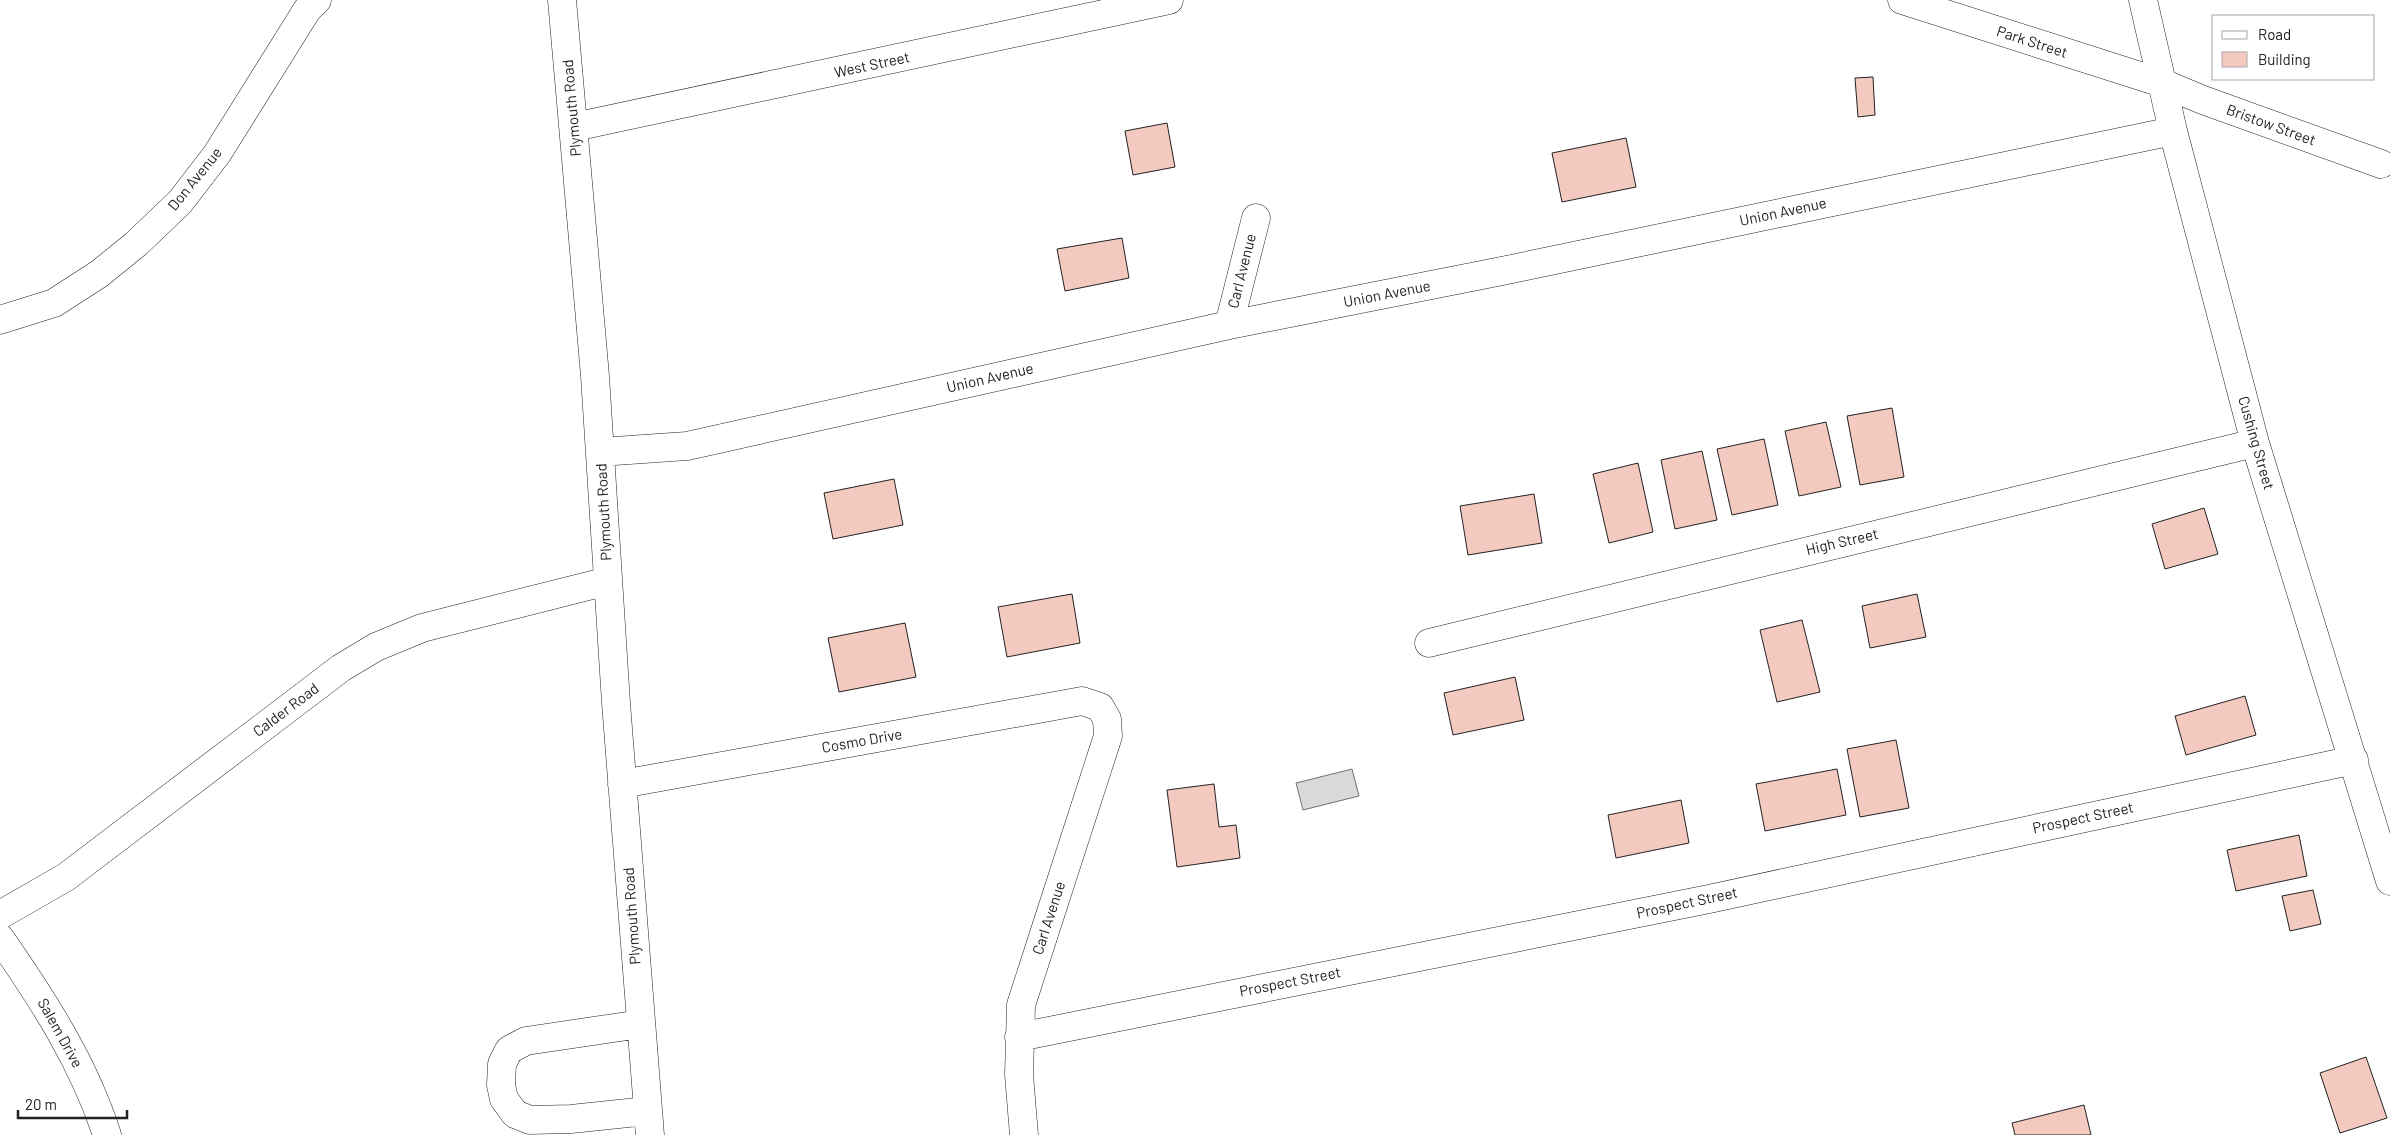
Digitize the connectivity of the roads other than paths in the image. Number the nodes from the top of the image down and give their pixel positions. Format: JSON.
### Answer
{"nodes":[{"id":1,"x":317,"y":0,"type":"edge"},
{"id":2,"x":562,"y":0,"type":"edge"},
{"id":3,"x":1169,"y":0,"type":"edge"},
{"id":4,"x":1902,"y":0,"type":"edge"},
{"id":5,"x":2143,"y":0,"type":"edge"},
{"id":6,"x":2162,"y":83,"type":"junction"},
{"id":7,"x":574,"y":127,"type":"junction"},
{"id":8,"x":2173,"y":131,"type":"junction"},
{"id":9,"x":2381,"y":164,"type":"dead end"},
{"id":10,"x":1256,"y":218,"type":"dead end"},
{"id":11,"x":0,"y":320,"type":"edge"},
{"id":12,"x":1228,"y":324,"type":"junction"},
{"id":13,"x":2255,"y":443,"type":"junction"},
{"id":14,"x":600,"y":452,"type":"junction"},
{"id":15,"x":608,"y":580,"type":"junction"},
{"id":16,"x":1429,"y":642,"type":"dead end"},
{"id":17,"x":1100,"y":706,"type":"joint"},
{"id":18,"x":2354,"y":760,"type":"junction"},
{"id":19,"x":622,"y":784,"type":"junction"},
{"id":20,"x":2390,"y":881,"type":"edge"},
{"id":21,"x":0,"y":916,"type":"edge"},
{"id":22,"x":0,"y":938,"type":"edge"},
{"id":23,"x":640,"y":1024,"type":"junction"},
{"id":24,"x":1019,"y":1037,"type":"junction"},
{"id":25,"x":648,"y":1123,"type":"edge"},
{"id":26,"x":107,"y":1135,"type":"edge"},
{"id":27,"x":1024,"y":1135,"type":"edge"}],
"edges":[{"from":1,"to":11,"type":"street","name":"Don Avenue"},
{"from":2,"to":7,"type":"street","name":"Plymouth Road"},
{"from":3,"to":7,"type":"street","name":"West Street"},
{"from":4,"to":6,"type":"street","name":"Park Street"},
{"from":5,"to":6,"type":"street","name":"Cushing Street"},
{"from":6,"to":8,"type":"street","name":"Cushing Street"},
{"from":6,"to":9,"type":"street","name":"Bristow Street"},
{"from":7,"to":14,"type":"street","name":"Plymouth Road"},
{"from":8,"to":12,"type":"street","name":"Union Avenue"},
{"from":8,"to":13,"type":"street","name":"Cushing Street"},
{"from":10,"to":12,"type":"street","name":"Carl Avenue"},
{"from":12,"to":14,"type":"street","name":"Union Avenue"},
{"from":13,"to":16,"type":"street","name":"High Street"},
{"from":13,"to":18,"type":"street","name":"Cushing Street"},
{"from":14,"to":15,"type":"street","name":"Plymouth Road"},
{"from":15,"to":19,"type":"street","name":"Plymouth Road"},
{"from":15,"to":21,"type":"street","name":"Calder Road"},
{"from":17,"to":19,"type":"street","name":"Cosmo Drive"},
{"from":17,"to":24,"type":"street","name":"Carl Avenue"},
{"from":18,"to":20,"type":"street","name":"Cushing Street"},
{"from":18,"to":24,"type":"street","name":"Prospect Street"},
{"from":19,"to":23,"type":"street","name":"Plymouth Road"},
{"from":22,"to":26,"type":"street","name":"Salem Drive"},
{"from":23,"to":25,"type":"street","name":"Plymouth Road"},
{"from":23,"to":25,"type":"street","name":"Plymouth Road"},
{"from":24,"to":27,"type":"street","name":"Carl Avenue"}]}
